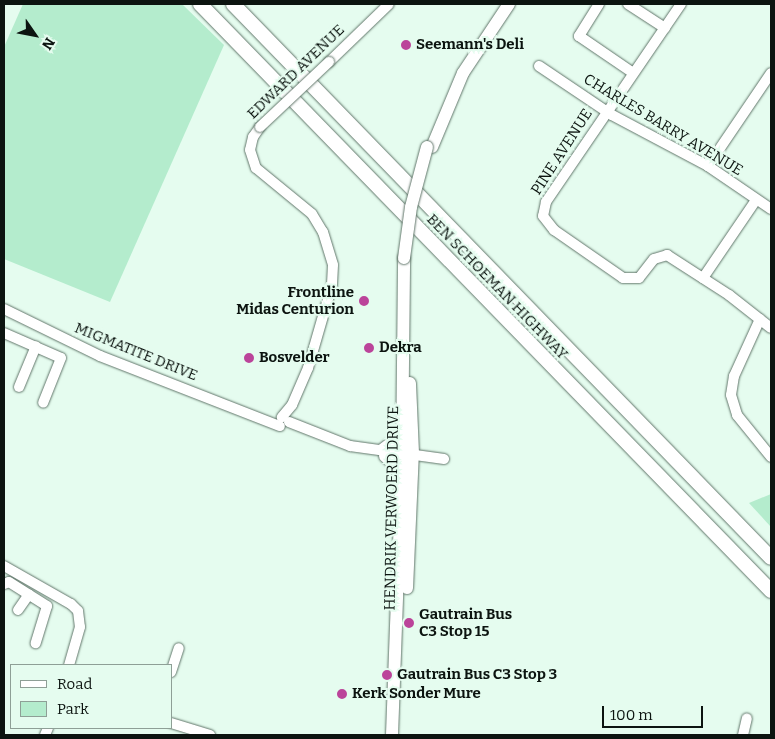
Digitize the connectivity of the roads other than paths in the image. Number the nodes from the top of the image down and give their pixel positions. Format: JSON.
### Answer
{"nodes":[{"id":1,"x":200,"y":4,"type":"edge"},
{"id":2,"x":233,"y":4,"type":"edge"},
{"id":3,"x":389,"y":4,"type":"edge"},
{"id":4,"x":501,"y":4,"type":"edge"},
{"id":5,"x":509,"y":4,"type":"edge"},
{"id":6,"x":599,"y":4,"type":"edge"},
{"id":7,"x":628,"y":4,"type":"edge"},
{"id":8,"x":681,"y":4,"type":"edge"},
{"id":9,"x":665,"y":28,"type":"junction"},
{"id":10,"x":539,"y":66,"type":"dead end"},
{"id":11,"x":633,"y":73,"type":"junction"},
{"id":12,"x":771,"y":73,"type":"edge"},
{"id":13,"x":607,"y":111,"type":"junction"},
{"id":14,"x":430,"y":147,"type":"junction"},
{"id":15,"x":708,"y":166,"type":"junction"},
{"id":16,"x":756,"y":200,"type":"junction"},
{"id":17,"x":771,"y":210,"type":"edge"},
{"id":18,"x":407,"y":258,"type":"junction"},
{"id":19,"x":703,"y":278,"type":"junction"},
{"id":20,"x":4,"y":309,"type":"edge"},
{"id":21,"x":760,"y":319,"type":"junction"},
{"id":22,"x":771,"y":328,"type":"edge"},
{"id":23,"x":4,"y":333,"type":"edge"},
{"id":24,"x":36,"y":346,"type":"junction"},
{"id":25,"x":19,"y":387,"type":"dead end"},
{"id":26,"x":43,"y":403,"type":"dead end"},
{"id":27,"x":284,"y":422,"type":"junction"},
{"id":28,"x":402,"y":434,"type":"junction"},
{"id":29,"x":384,"y":453,"type":"junction"},
{"id":30,"x":408,"y":455,"type":"junction"},
{"id":31,"x":771,"y":457,"type":"edge"},
{"id":32,"x":444,"y":459,"type":"dead end"},
{"id":33,"x":402,"y":483,"type":"junction"},
{"id":34,"x":771,"y":558,"type":"edge"},
{"id":35,"x":4,"y":566,"type":"edge"},
{"id":36,"x":10,"y":580,"type":"edge"},
{"id":37,"x":771,"y":591,"type":"edge"},
{"id":38,"x":29,"y":594,"type":"junction"},
{"id":39,"x":18,"y":610,"type":"dead end"},
{"id":40,"x":36,"y":643,"type":"dead end"},
{"id":41,"x":179,"y":648,"type":"dead end"},
{"id":42,"x":69,"y":664,"type":"edge"},
{"id":43,"x":172,"y":669,"type":"edge"},
{"id":44,"x":748,"y":718,"type":"dead end"},
{"id":45,"x":172,"y":723,"type":"edge"},
{"id":46,"x":210,"y":735,"type":"edge"},
{"id":47,"x":392,"y":735,"type":"edge"},
{"id":48,"x":400,"y":735,"type":"edge"},
{"id":49,"x":743,"y":735,"type":"edge"}],
"edges":[{"from":1,"to":37,"type":"highway","name":"BEN SCHOEMAN HIGHWAY"},
{"from":2,"to":34,"type":"highway","name":"BEN SCHOEMAN HIGHWAY"},
{"from":3,"to":27,"type":"street","name":"EDWARD AVENUE","bridge":true},
{"from":4,"to":14,"type":"main road","name":"HENDRIK VERWOERD DRIVE"},
{"from":5,"to":14,"type":"main road","name":"HENDRIK VERWOERD DRIVE"},
{"from":6,"to":11,"type":"street"},
{"from":7,"to":9,"type":"street"},
{"from":8,"to":9,"type":"street","name":"PINE AVENUE"},
{"from":9,"to":11,"type":"street","name":"PINE AVENUE"},
{"from":10,"to":13,"type":"street","name":"CHARLES BARRY AVENUE"},
{"from":11,"to":13,"type":"street","name":"PINE AVENUE"},
{"from":12,"to":15,"type":"street"},
{"from":13,"to":15,"type":"street","name":"CHARLES BARRY AVENUE"},
{"from":13,"to":19,"type":"street","name":"PINE AVENUE"},
{"from":14,"to":18,"type":"main road","name":"HENDRIK VERWOERD DRIVE","bridge":true},
{"from":15,"to":16,"type":"street","name":"CHARLES BARRY AVENUE"},
{"from":16,"to":17,"type":"street","name":"CHARLES BARRY AVENUE"},
{"from":16,"to":19,"type":"street"},
{"from":18,"to":28,"type":"main road","name":"HENDRIK VERWOERD DRIVE"},
{"from":18,"to":30,"type":"main road","name":"HENDRIK VERWOERD DRIVE"},
{"from":19,"to":21,"type":"street"},
{"from":20,"to":27,"type":"street","name":"MIGMATITE DRIVE"},
{"from":21,"to":22,"type":"street"},
{"from":21,"to":31,"type":"street"},
{"from":23,"to":24,"type":"street"},
{"from":24,"to":25,"type":"street"},
{"from":24,"to":26,"type":"street"},
{"from":27,"to":29,"type":"street","name":"MIGMATITE DRIVE"},
{"from":28,"to":29,"type":"main road"},
{"from":28,"to":30,"type":"main road","name":"HENDRIK VERWOERD DRIVE"},
{"from":29,"to":30,"type":"street","name":"MIGMATITE DRIVE"},
{"from":29,"to":33,"type":"main road"},
{"from":30,"to":32,"type":"street","name":"MIGMATITE DRIVE"},
{"from":30,"to":33,"type":"main road","name":"HENDRIK VERWOERD DRIVE"},
{"from":30,"to":48,"type":"main road","name":"HENDRIK VERWOERD DRIVE"},
{"from":33,"to":47,"type":"main road","name":"HENDRIK VERWOERD DRIVE"},
{"from":35,"to":36,"type":"street"},
{"from":36,"to":38,"type":"street"},
{"from":36,"to":42,"type":"street"},
{"from":38,"to":39,"type":"street"},
{"from":38,"to":40,"type":"street"},
{"from":41,"to":43,"type":"street"},
{"from":44,"to":49,"type":"street"},
{"from":45,"to":46,"type":"street"}]}
